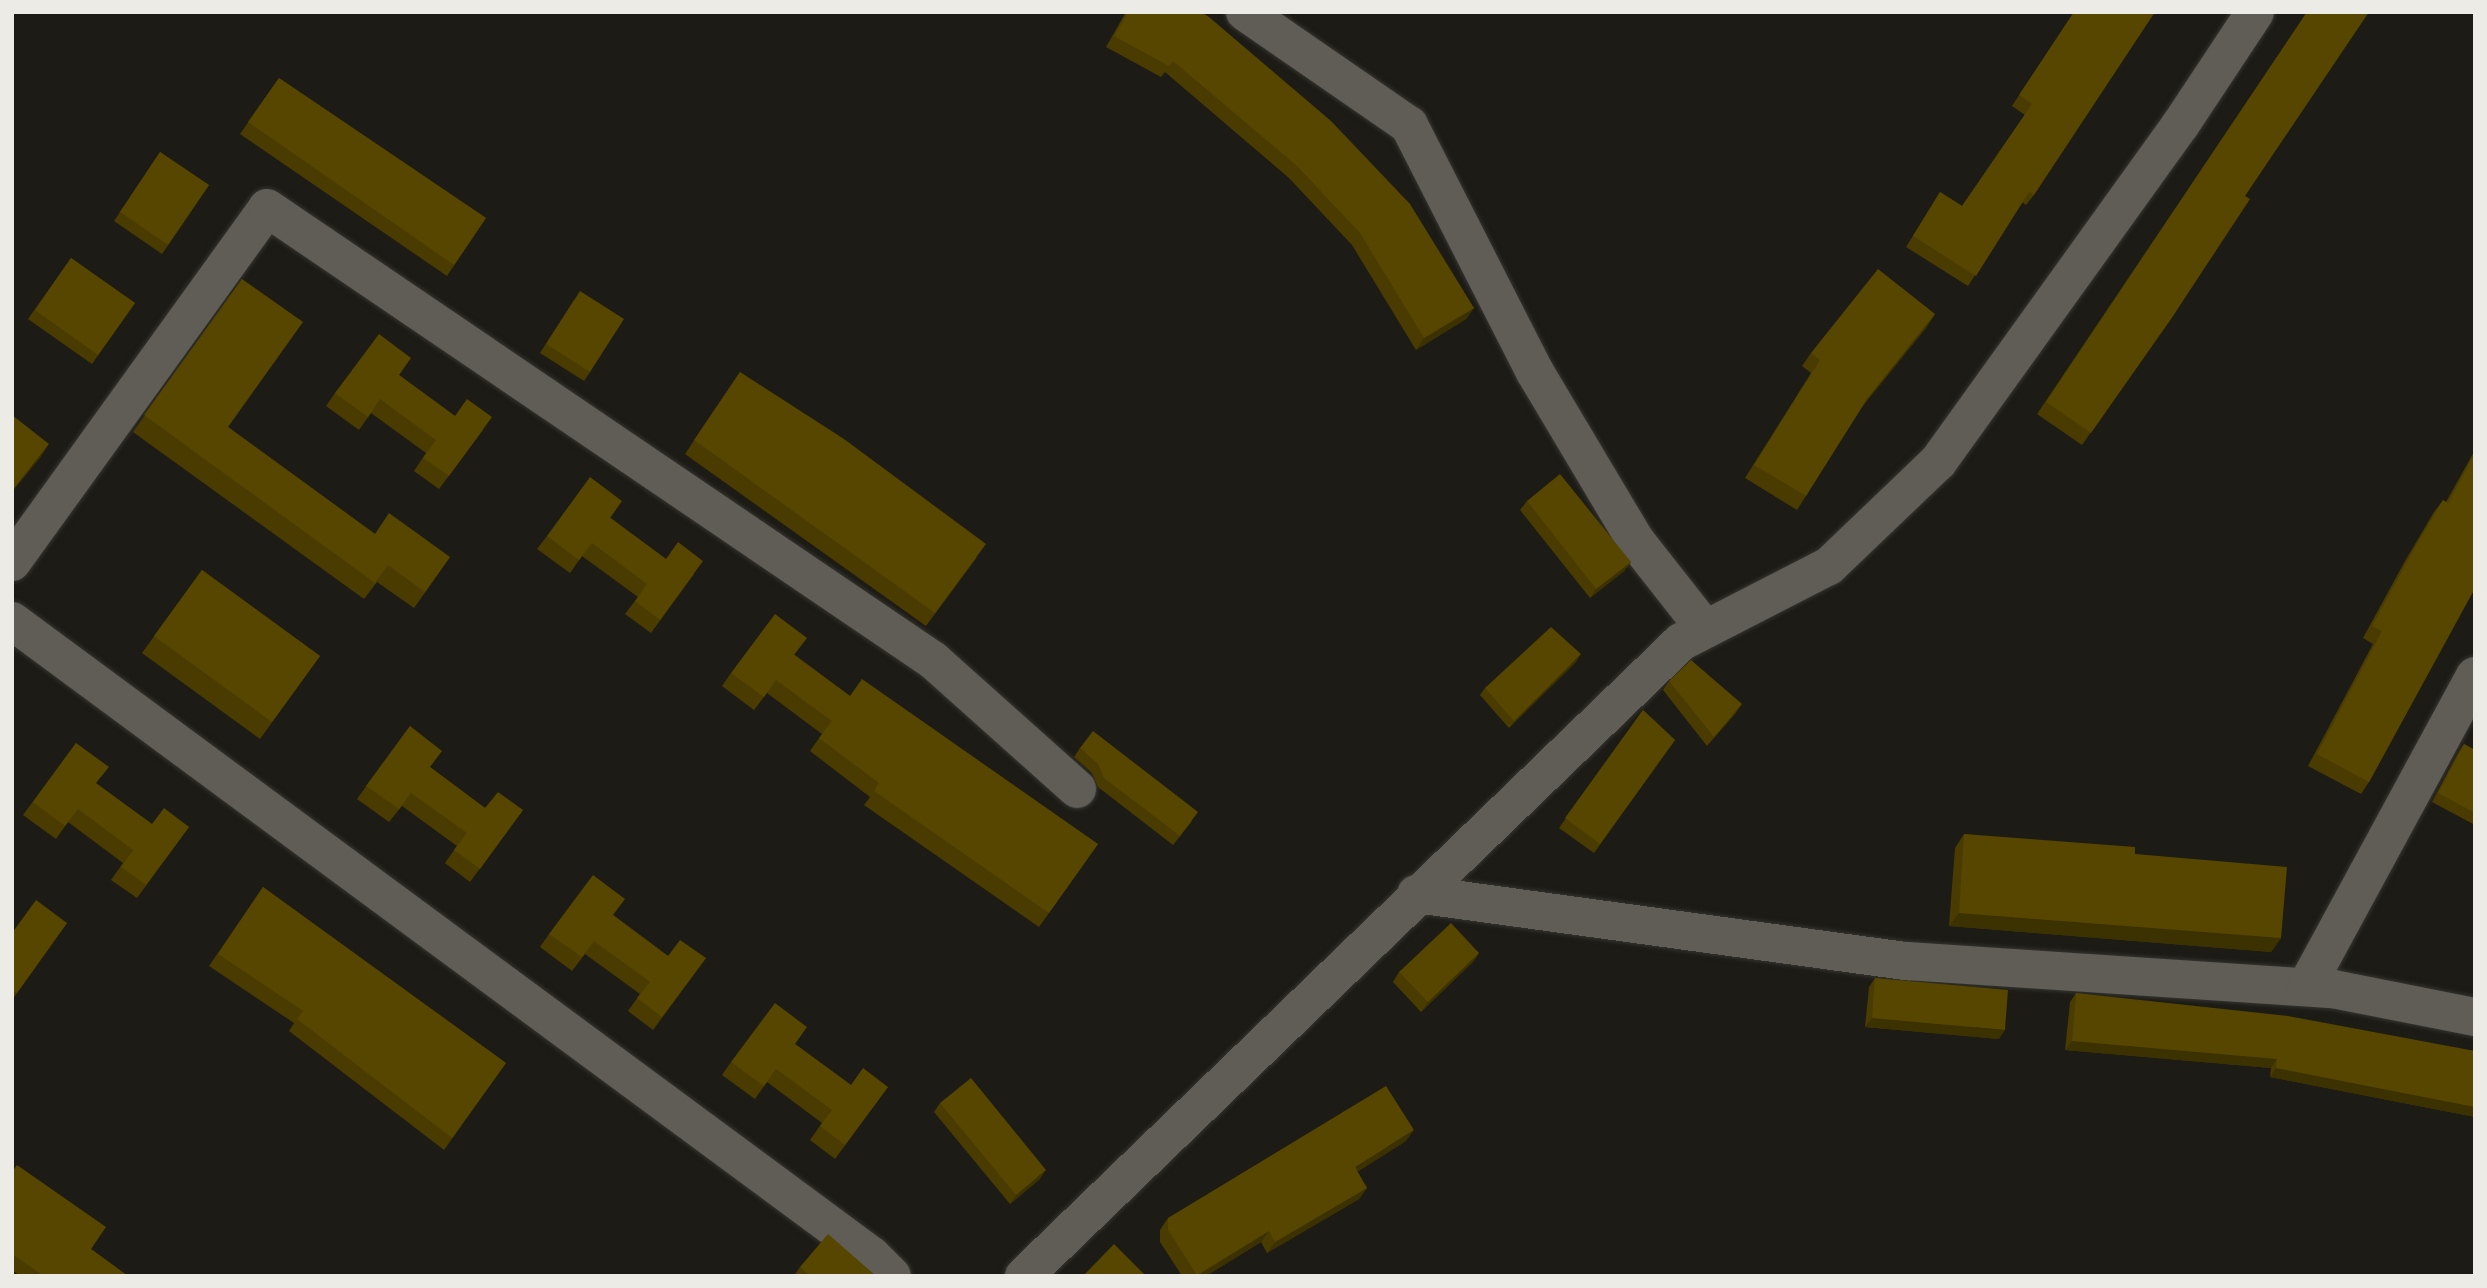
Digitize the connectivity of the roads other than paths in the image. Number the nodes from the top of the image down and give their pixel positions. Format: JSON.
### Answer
{"nodes":[{"id":1,"x":1245,"y":12,"type":"edge"},
{"id":2,"x":2255,"y":12,"type":"edge"},
{"id":3,"x":12,"y":562,"type":"edge"},
{"id":4,"x":12,"y":621,"type":"edge"},
{"id":5,"x":1705,"y":629,"type":"junction"},
{"id":6,"x":2475,"y":676,"type":"edge"},
{"id":7,"x":1077,"y":789,"type":"dead end"},
{"id":8,"x":1416,"y":894,"type":"junction"},
{"id":9,"x":2306,"y":987,"type":"junction"},
{"id":10,"x":2475,"y":1017,"type":"edge"},
{"id":11,"x":892,"y":1276,"type":"edge"},
{"id":12,"x":1024,"y":1276,"type":"edge"}],
"edges":[{"from":1,"to":5,"type":"street"},
{"from":2,"to":5,"type":"street"},
{"from":3,"to":7,"type":"street"},
{"from":4,"to":11,"type":"street"},
{"from":5,"to":8,"type":"street"},
{"from":6,"to":9,"type":"street"},
{"from":8,"to":9,"type":"street"},
{"from":8,"to":12,"type":"street"},
{"from":9,"to":10,"type":"street"}]}
